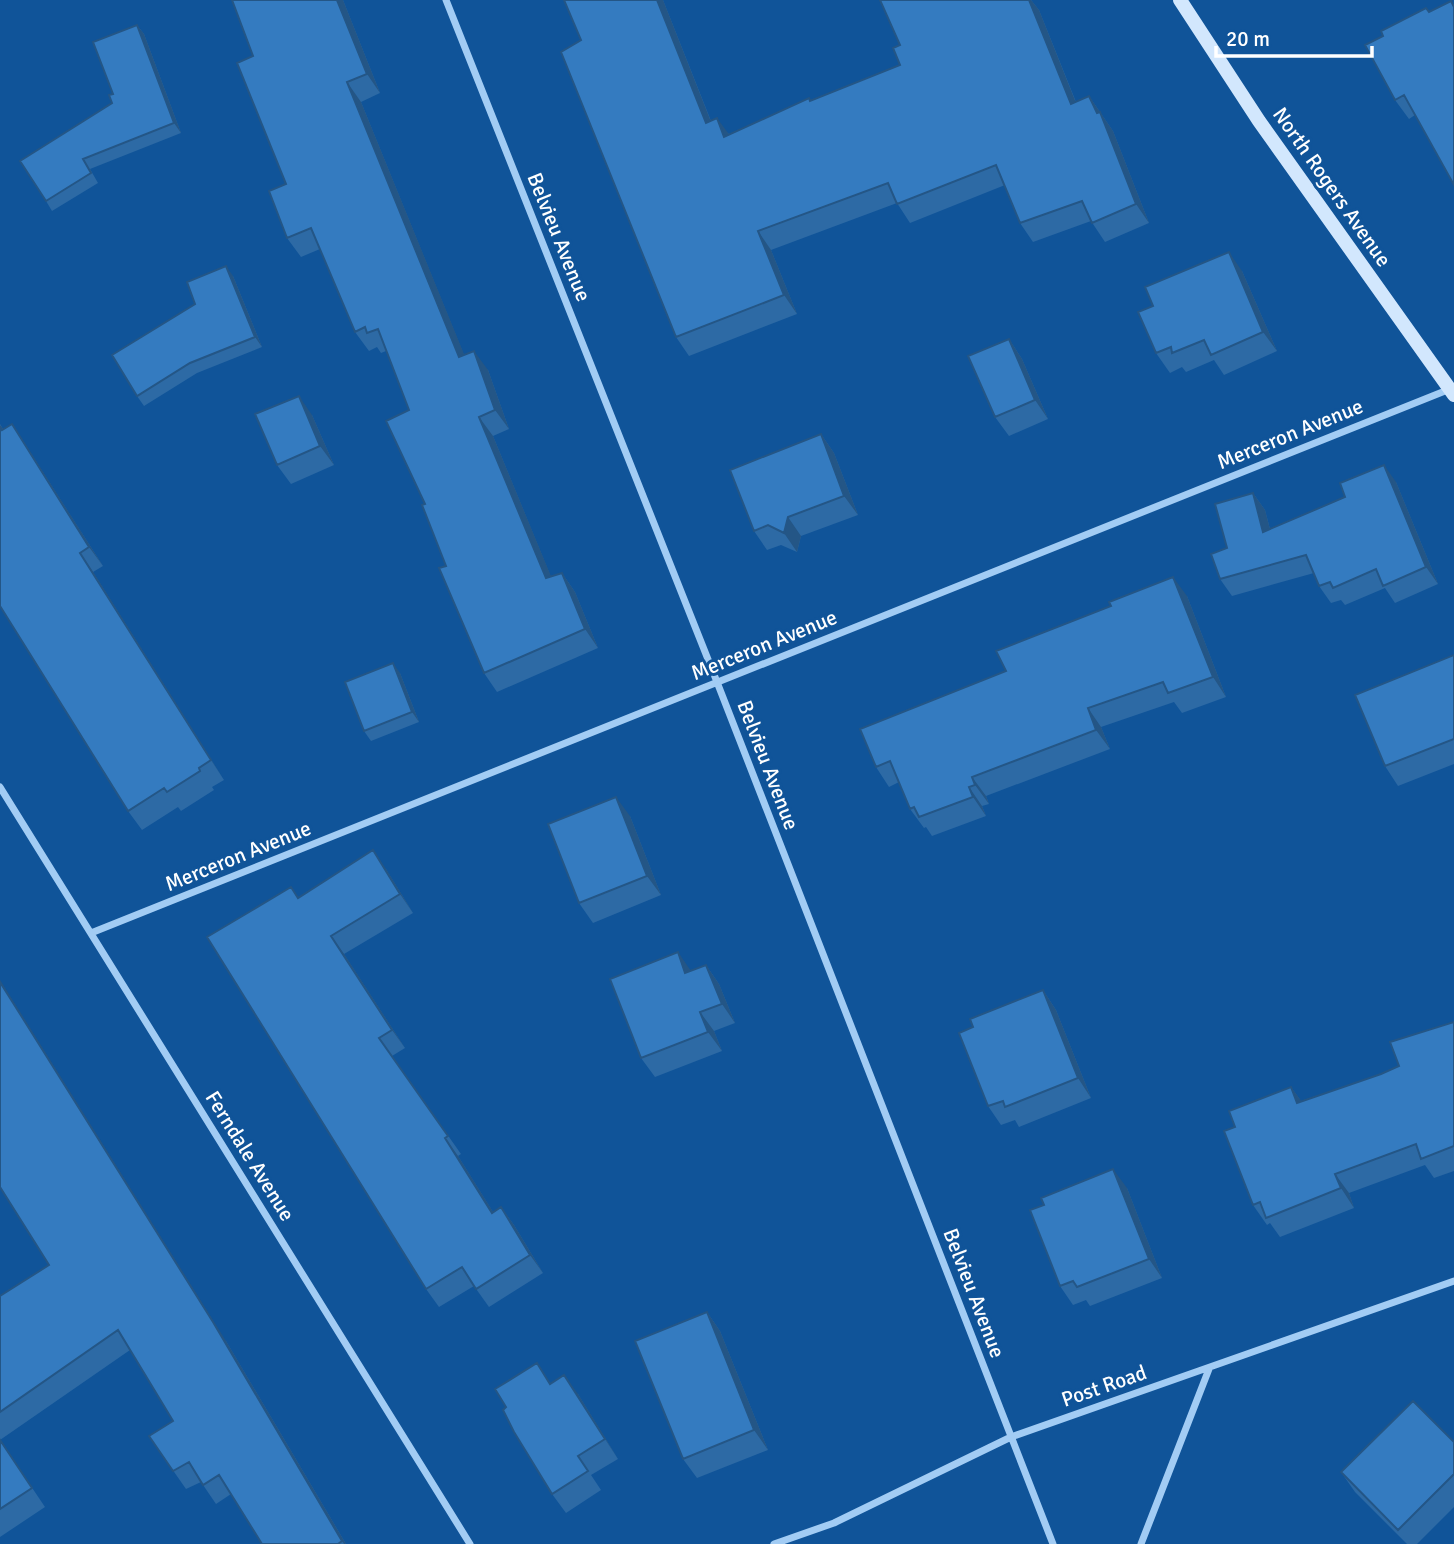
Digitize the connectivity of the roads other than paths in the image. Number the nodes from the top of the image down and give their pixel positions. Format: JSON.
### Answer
{"nodes":[{"id":1,"x":446,"y":0,"type":"edge"},
{"id":2,"x":1180,"y":0,"type":"edge"},
{"id":3,"x":1452,"y":392,"type":"edge"},
{"id":4,"x":717,"y":682,"type":"junction"},
{"id":5,"x":0,"y":788,"type":"edge"},
{"id":6,"x":91,"y":933,"type":"junction"},
{"id":7,"x":1454,"y":1281,"type":"edge"},
{"id":8,"x":1209,"y":1369,"type":"junction"},
{"id":9,"x":1011,"y":1437,"type":"junction"},
{"id":10,"x":470,"y":1544,"type":"edge"},
{"id":11,"x":774,"y":1544,"type":"edge"},
{"id":12,"x":1053,"y":1544,"type":"edge"},
{"id":13,"x":1141,"y":1544,"type":"edge"}],
"edges":[{"from":1,"to":4,"type":"street","name":"Belvieu Avenue"},
{"from":2,"to":3,"type":"street","name":"North Rogers Avenue"},
{"from":3,"to":4,"type":"street","name":"Merceron Avenue"},
{"from":4,"to":6,"type":"street","name":"Merceron Avenue"},
{"from":4,"to":9,"type":"street","name":"Belvieu Avenue"},
{"from":5,"to":6,"type":"street","name":"Ferndale Avenue"},
{"from":6,"to":10,"type":"street","name":"Ferndale Avenue"},
{"from":7,"to":8,"type":"street","name":"Post Road"},
{"from":8,"to":9,"type":"street","name":"Post Road"},
{"from":8,"to":13,"type":"street"},
{"from":9,"to":11,"type":"street","name":"Post Road"},
{"from":9,"to":12,"type":"street","name":"Belvieu Avenue"}]}
